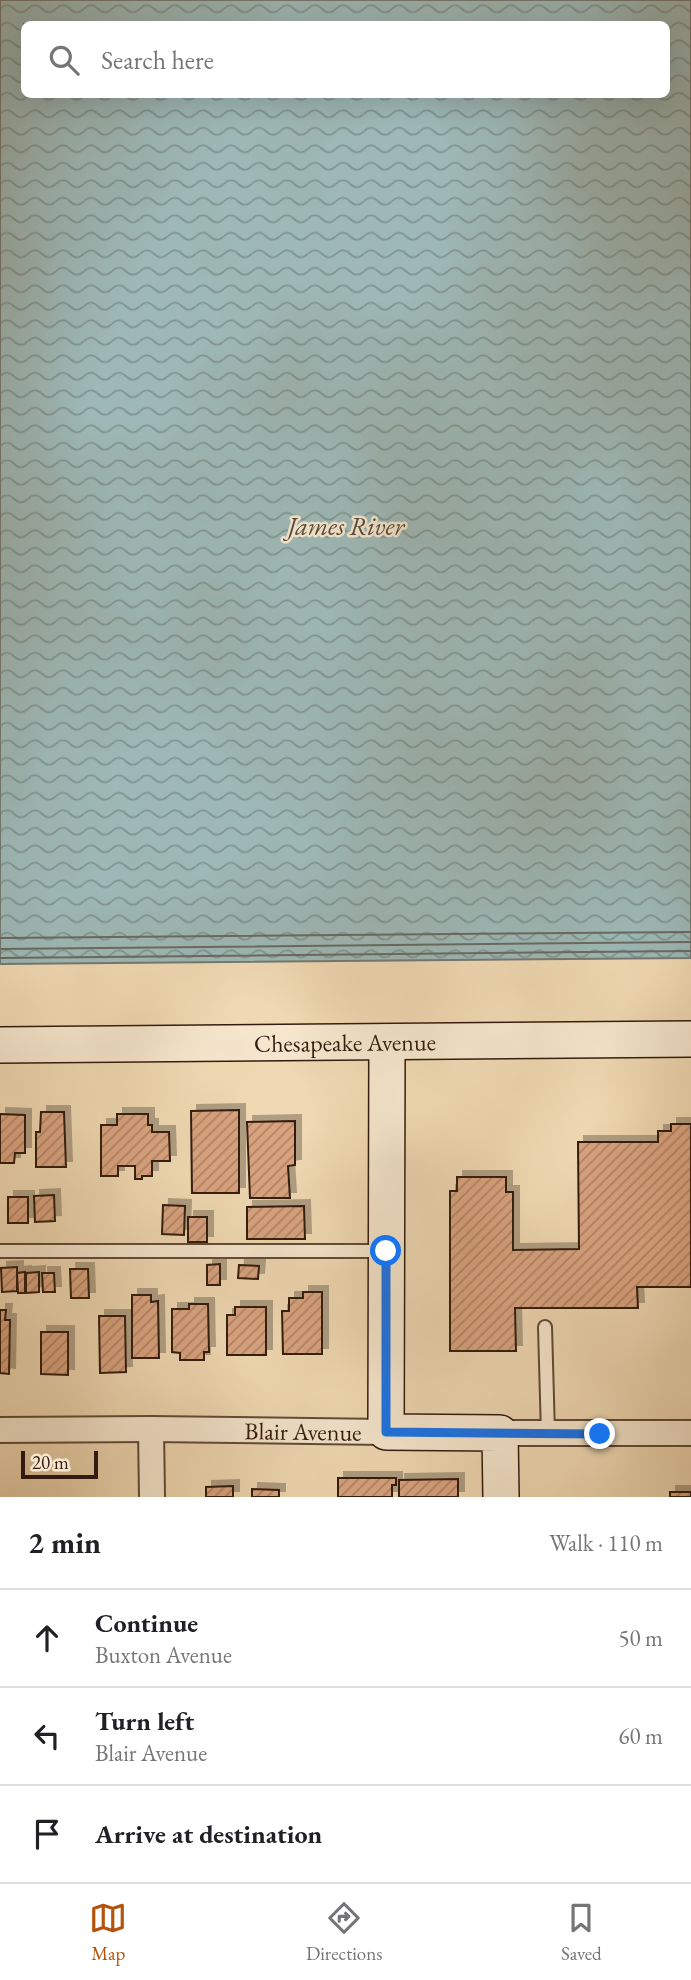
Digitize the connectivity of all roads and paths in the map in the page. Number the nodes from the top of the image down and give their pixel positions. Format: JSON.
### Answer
{"nodes":[{"id":1,"x":691,"y":1039,"type":"edge"},
{"id":2,"x":387,"y":1042,"type":"junction"},
{"id":3,"x":0,"y":1045,"type":"edge"},
{"id":4,"x":0,"y":1251,"type":"edge"},
{"id":5,"x":386,"y":1251,"type":"junction"},
{"id":6,"x":545,"y":1327,"type":"dead end"},
{"id":7,"x":151,"y":1429,"type":"junction"},
{"id":8,"x":0,"y":1430,"type":"edge"},
{"id":9,"x":386,"y":1432,"type":"junction"},
{"id":10,"x":500,"y":1433,"type":"junction"},
{"id":11,"x":691,"y":1433,"type":"edge"},
{"id":12,"x":548,"y":1434,"type":"junction"},
{"id":13,"x":152,"y":1497,"type":"edge"},
{"id":14,"x":501,"y":1497,"type":"edge"}],
"edges":[{"from":1,"to":2,"type":"main road","name":"Chesapeake Avenue"},
{"from":2,"to":3,"type":"main road","name":"Chesapeake Avenue"},
{"from":2,"to":5,"type":"main road"},
{"from":4,"to":5,"type":"lane"},
{"from":5,"to":9,"type":"main road"},
{"from":6,"to":12,"type":"lane"},
{"from":7,"to":8,"type":"street","name":"Blair Avenue"},
{"from":7,"to":9,"type":"street","name":"Blair Avenue"},
{"from":7,"to":13,"type":"street"},
{"from":9,"to":10,"type":"main road","name":"Blair Avenue"},
{"from":10,"to":12,"type":"street","name":"Blair Avenue"},
{"from":10,"to":14,"type":"main road"},
{"from":11,"to":12,"type":"street","name":"Blair Avenue"}]}
